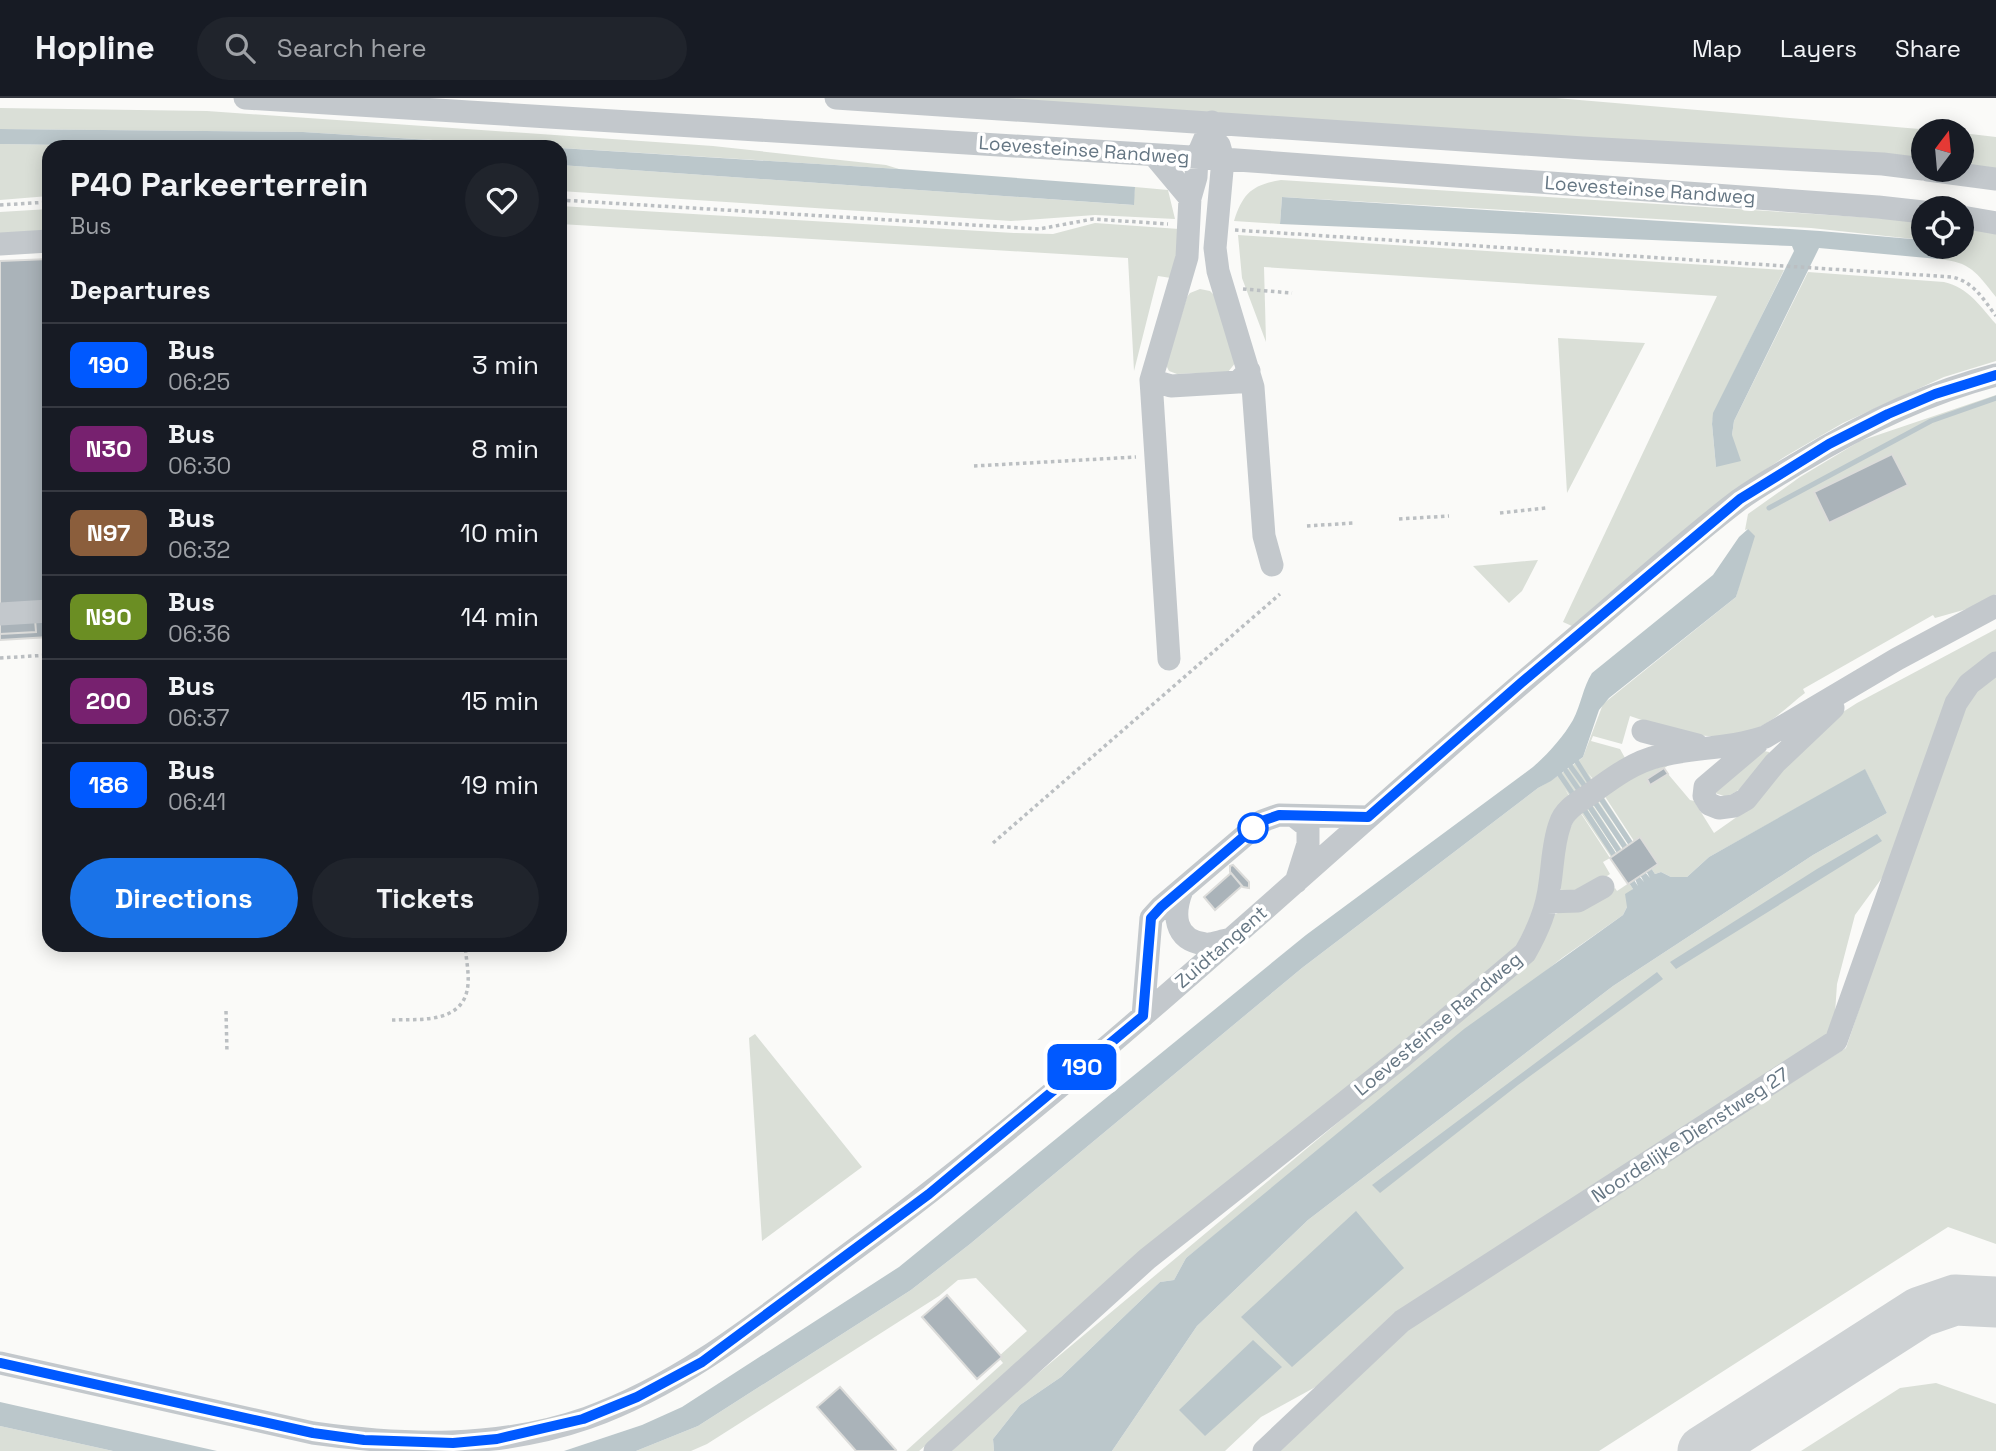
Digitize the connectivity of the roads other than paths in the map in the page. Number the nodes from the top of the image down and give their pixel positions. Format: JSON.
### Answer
{"nodes":[{"id":1,"x":244,"y":98,"type":"edge"},
{"id":2,"x":836,"y":98,"type":"edge"},
{"id":3,"x":1212,"y":122,"type":"junction"},
{"id":4,"x":1154,"y":155,"type":"junction"},
{"id":5,"x":1197,"y":157,"type":"junction"},
{"id":6,"x":1223,"y":159,"type":"junction"},
{"id":7,"x":1911,"y":167,"type":"edge"},
{"id":8,"x":1974,"y":176,"type":"edge"},
{"id":9,"x":1996,"y":179,"type":"edge"},
{"id":10,"x":1190,"y":198,"type":"junction"},
{"id":11,"x":1911,"y":211,"type":"edge"},
{"id":12,"x":1974,"y":219,"type":"edge"},
{"id":13,"x":1996,"y":223,"type":"edge"},
{"id":14,"x":42,"y":242,"type":"edge"},
{"id":15,"x":0,"y":244,"type":"edge"},
{"id":16,"x":1249,"y":371,"type":"junction"},
{"id":17,"x":1996,"y":375,"type":"edge"},
{"id":18,"x":1151,"y":380,"type":"junction"},
{"id":19,"x":1272,"y":565,"type":"dead end"},
{"id":20,"x":1996,"y":606,"type":"edge"},
{"id":21,"x":42,"y":611,"type":"edge"},
{"id":22,"x":0,"y":614,"type":"edge"},
{"id":23,"x":1169,"y":659,"type":"dead end"},
{"id":24,"x":1897,"y":659,"type":"junction"},
{"id":25,"x":1996,"y":663,"type":"edge"},
{"id":26,"x":1643,"y":731,"type":"dead end"},
{"id":27,"x":1754,"y":741,"type":"junction"},
{"id":28,"x":1294,"y":816,"type":"junction"},
{"id":29,"x":1368,"y":817,"type":"junction"},
{"id":30,"x":1296,"y":882,"type":"junction"},
{"id":31,"x":1603,"y":887,"type":"dead end"},
{"id":32,"x":1182,"y":890,"type":"junction"},
{"id":33,"x":1547,"y":902,"type":"junction"},
{"id":34,"x":1228,"y":940,"type":"junction"},
{"id":35,"x":1143,"y":1016,"type":"junction"},
{"id":36,"x":0,"y":1363,"type":"edge"},
{"id":37,"x":935,"y":1451,"type":"edge"},
{"id":38,"x":1264,"y":1451,"type":"edge"}],
"edges":[{"from":1,"to":4,"type":"street","name":"Loevesteinse Randweg"},
{"from":2,"to":3,"type":"street","name":"Loevesteinse Randweg"},
{"from":3,"to":5,"type":"street"},
{"from":3,"to":6,"type":"street"},
{"from":3,"to":7,"type":"street","name":"Loevesteinse Randweg"},
{"from":4,"to":5,"type":"street","name":"Loevesteinse Randweg"},
{"from":4,"to":10,"type":"street"},
{"from":5,"to":6,"type":"street","name":"Loevesteinse Randweg"},
{"from":5,"to":10,"type":"street"},
{"from":6,"to":11,"type":"street","name":"Loevesteinse Randweg"},
{"from":6,"to":16,"type":"street"},
{"from":8,"to":9,"type":"street","name":"Loevesteinse Randweg"},
{"from":10,"to":18,"type":"street"},
{"from":12,"to":13,"type":"street"},
{"from":14,"to":15,"type":"street"},
{"from":16,"to":18,"type":"street"},
{"from":16,"to":19,"type":"street"},
{"from":17,"to":29,"type":"street","name":"Zuidtangent"},
{"from":18,"to":23,"type":"street"},
{"from":20,"to":24,"type":"street","name":"Loevesteinse Randweg"},
{"from":21,"to":22,"type":"street"},
{"from":24,"to":27,"type":"street","name":"Loevesteinse Randweg"},
{"from":24,"to":27,"type":"street"},
{"from":25,"to":38,"type":"street","name":"Noordelijke Dienstweg 27"},
{"from":26,"to":27,"type":"street"},
{"from":27,"to":33,"type":"street","name":"Loevesteinse Randweg"},
{"from":28,"to":29,"type":"street"},
{"from":28,"to":30,"type":"street"},
{"from":28,"to":32,"type":"street"},
{"from":29,"to":30,"type":"street","name":"Zuidtangent"},
{"from":30,"to":34,"type":"street","name":"Zuidtangent"},
{"from":31,"to":33,"type":"street"},
{"from":32,"to":34,"type":"street"},
{"from":32,"to":35,"type":"street"},
{"from":33,"to":37,"type":"street","name":"Loevesteinse Randweg"},
{"from":34,"to":35,"type":"street","name":"Zuidtangent"},
{"from":35,"to":36,"type":"street","name":"Zuidtangent"}]}
